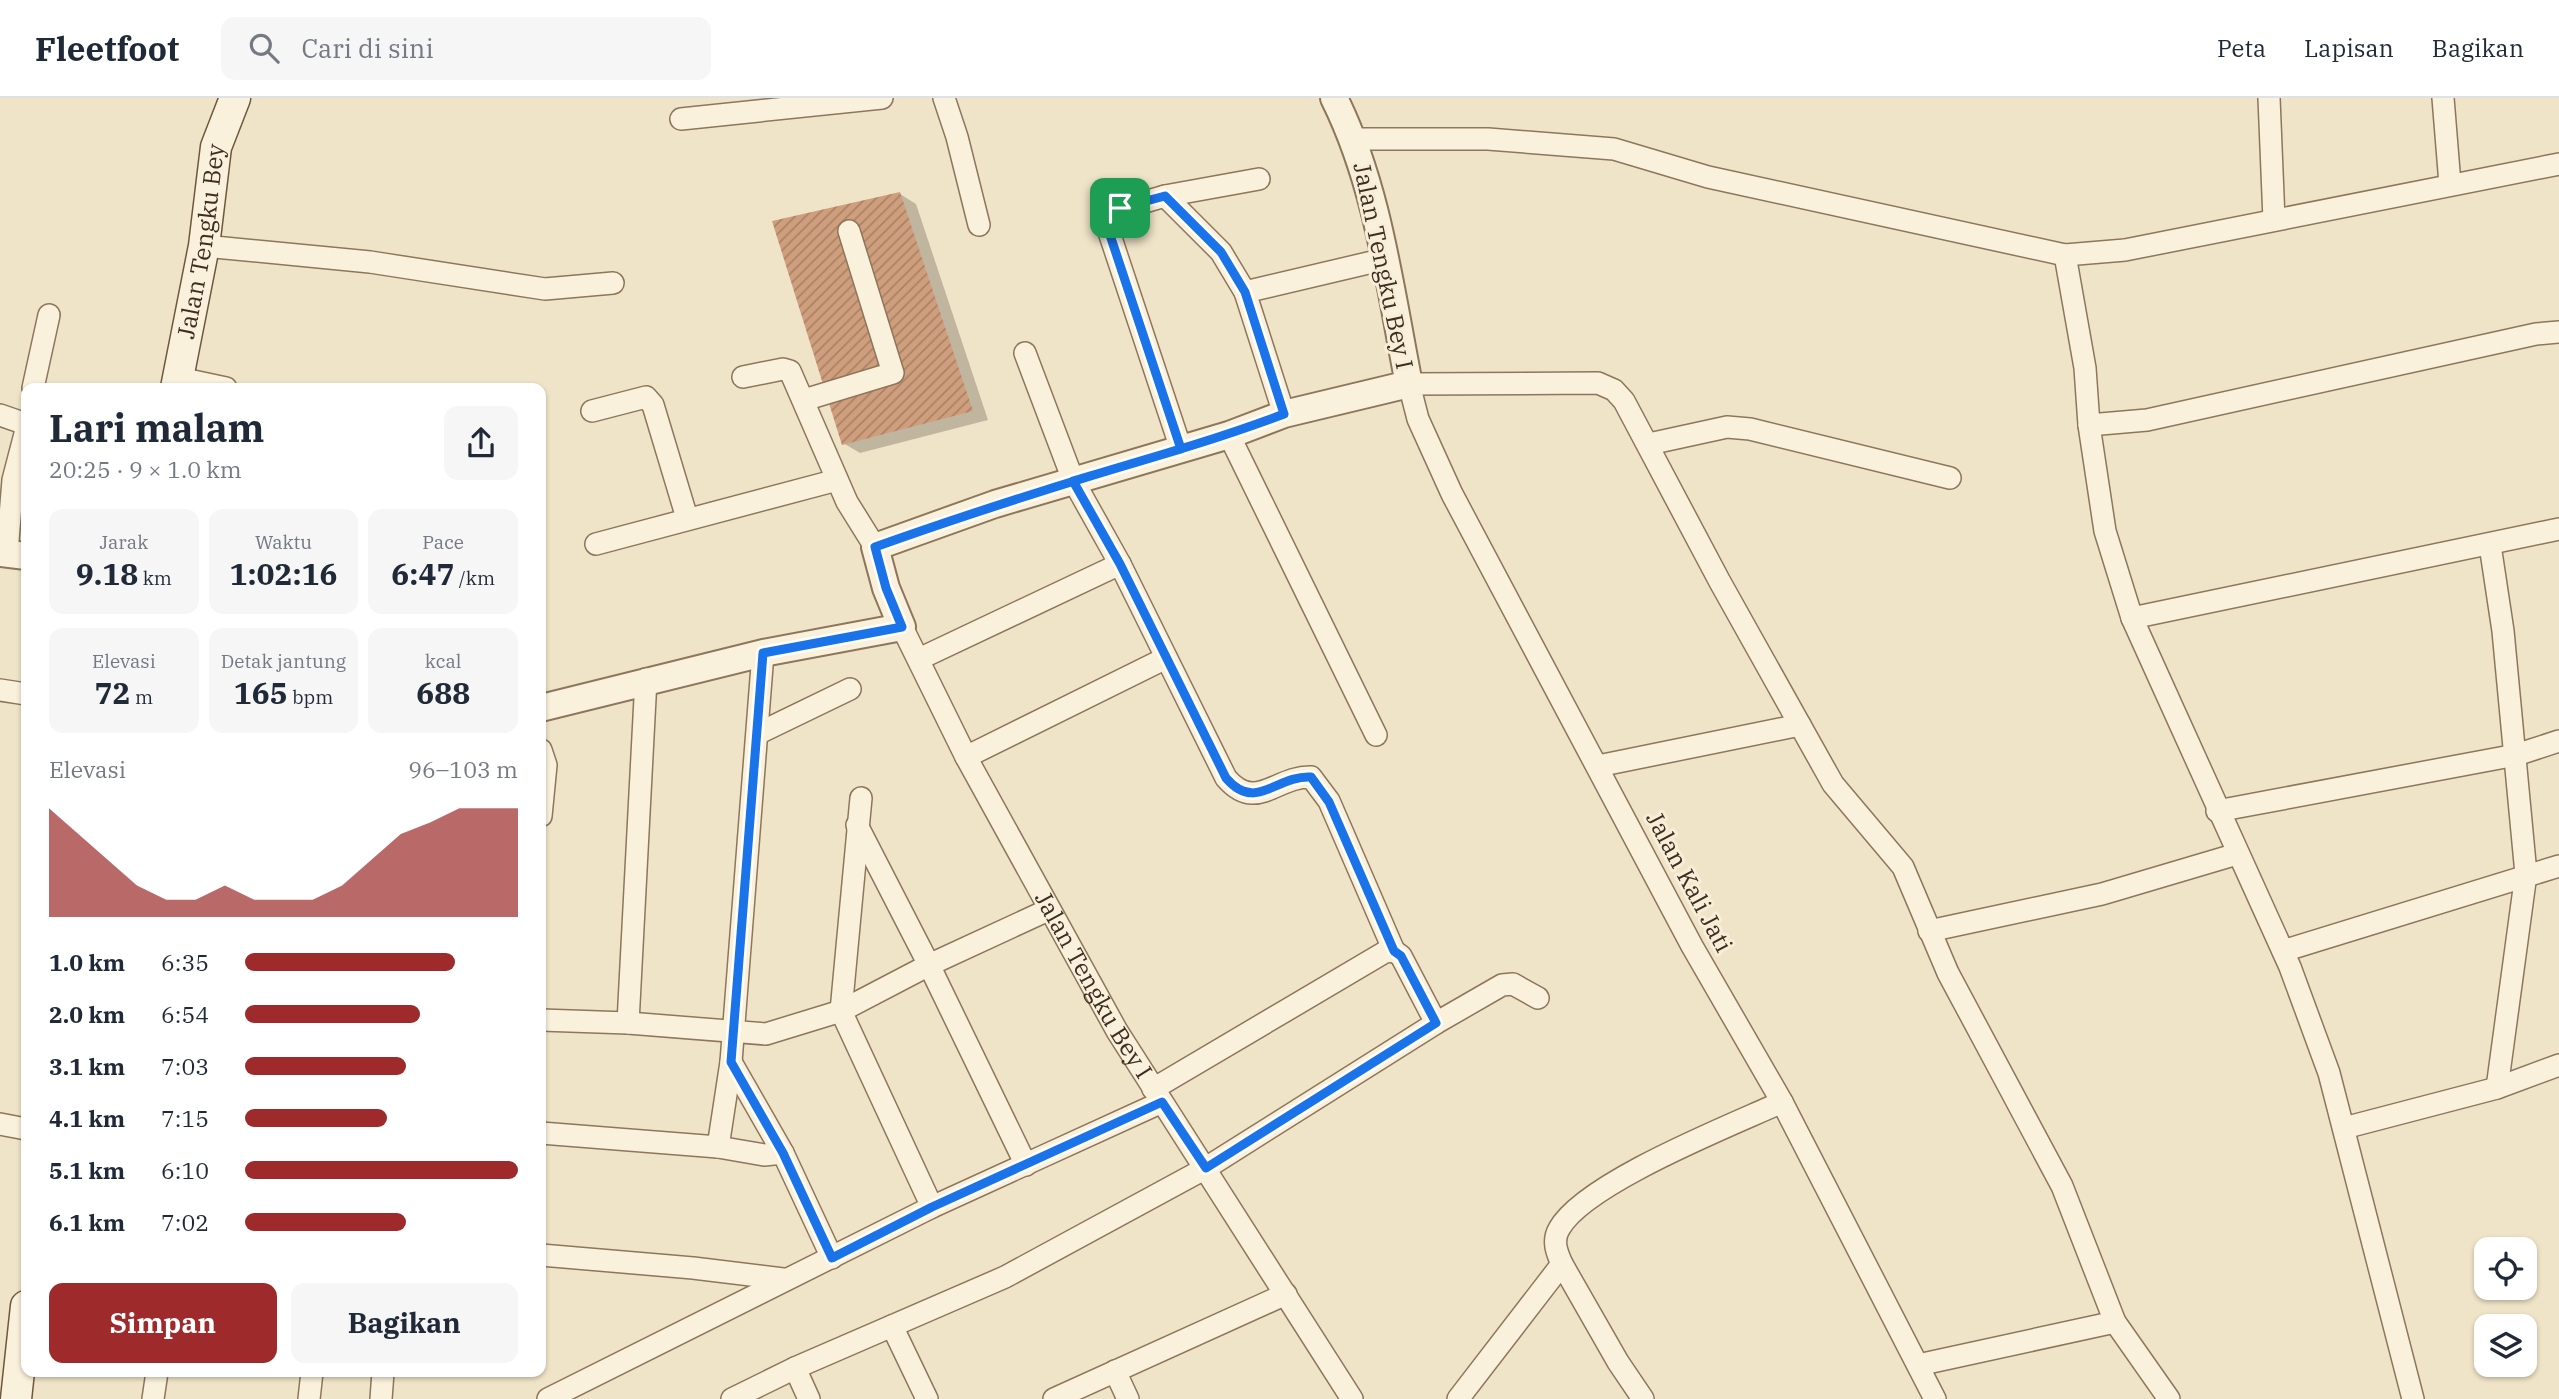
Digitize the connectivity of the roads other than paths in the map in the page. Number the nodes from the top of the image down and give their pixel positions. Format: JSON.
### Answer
{"nodes":[{"id":1,"x":235,"y":98,"type":"edge"},
{"id":2,"x":882,"y":98,"type":"edge"},
{"id":3,"x":944,"y":98,"type":"edge"},
{"id":4,"x":1334,"y":98,"type":"edge"},
{"id":5,"x":2269,"y":98,"type":"edge"},
{"id":6,"x":2443,"y":98,"type":"edge"},
{"id":7,"x":681,"y":119,"type":"dead end"},
{"id":8,"x":1355,"y":139,"type":"junction"},
{"id":9,"x":2559,"y":164,"type":"edge"},
{"id":10,"x":1259,"y":179,"type":"dead end"},
{"id":11,"x":2451,"y":184,"type":"junction"},
{"id":12,"x":1165,"y":196,"type":"junction"},
{"id":13,"x":2274,"y":220,"type":"junction"},
{"id":14,"x":979,"y":225,"type":"dead end"},
{"id":15,"x":849,"y":231,"type":"dead end"},
{"id":16,"x":204,"y":246,"type":"junction"},
{"id":17,"x":2064,"y":255,"type":"junction"},
{"id":18,"x":1384,"y":259,"type":"junction"},
{"id":19,"x":613,"y":283,"type":"dead end"},
{"id":20,"x":1245,"y":292,"type":"junction"},
{"id":21,"x":49,"y":315,"type":"dead end"},
{"id":22,"x":2559,"y":332,"type":"edge"},
{"id":23,"x":1025,"y":354,"type":"dead end"},
{"id":24,"x":743,"y":377,"type":"dead end"},
{"id":25,"x":34,"y":383,"type":"edge"},
{"id":26,"x":178,"y":383,"type":"edge"},
{"id":27,"x":1409,"y":384,"type":"junction"},
{"id":28,"x":804,"y":400,"type":"junction"},
{"id":29,"x":592,"y":411,"type":"dead end"},
{"id":30,"x":1284,"y":414,"type":"junction"},
{"id":31,"x":0,"y":415,"type":"edge"},
{"id":32,"x":21,"y":422,"type":"edge"},
{"id":33,"x":2088,"y":425,"type":"junction"},
{"id":34,"x":1229,"y":435,"type":"junction"},
{"id":35,"x":1649,"y":444,"type":"junction"},
{"id":36,"x":21,"y":449,"type":"edge"},
{"id":37,"x":1181,"y":449,"type":"junction"},
{"id":38,"x":1950,"y":478,"type":"dead end"},
{"id":39,"x":837,"y":480,"type":"junction"},
{"id":40,"x":1073,"y":481,"type":"junction"},
{"id":41,"x":687,"y":518,"type":"junction"},
{"id":42,"x":2559,"y":529,"type":"edge"},
{"id":43,"x":596,"y":544,"type":"dead end"},
{"id":44,"x":2490,"y":545,"type":"junction"},
{"id":45,"x":875,"y":547,"type":"junction"},
{"id":46,"x":11,"y":554,"type":"edge"},
{"id":47,"x":1120,"y":564,"type":"junction"},
{"id":48,"x":2132,"y":618,"type":"junction"},
{"id":49,"x":902,"y":627,"type":"junction"},
{"id":50,"x":763,"y":653,"type":"junction"},
{"id":51,"x":1167,"y":658,"type":"junction"},
{"id":52,"x":919,"y":659,"type":"junction"},
{"id":53,"x":646,"y":680,"type":"junction"},
{"id":54,"x":850,"y":689,"type":"dead end"},
{"id":55,"x":0,"y":690,"type":"edge"},
{"id":56,"x":21,"y":693,"type":"edge"},
{"id":57,"x":546,"y":707,"type":"edge"},
{"id":58,"x":1800,"y":725,"type":"junction"},
{"id":59,"x":759,"y":733,"type":"junction"},
{"id":60,"x":1376,"y":735,"type":"dead end"},
{"id":61,"x":2559,"y":741,"type":"edge"},
{"id":62,"x":2516,"y":755,"type":"junction"},
{"id":63,"x":965,"y":757,"type":"junction"},
{"id":64,"x":1598,"y":766,"type":"junction"},
{"id":65,"x":861,"y":798,"type":"dead end"},
{"id":66,"x":2217,"y":811,"type":"junction"},
{"id":67,"x":857,"y":825,"type":"junction"},
{"id":68,"x":2237,"y":854,"type":"junction"},
{"id":69,"x":2559,"y":866,"type":"edge"},
{"id":70,"x":2526,"y":874,"type":"junction"},
{"id":71,"x":1048,"y":910,"type":"junction"},
{"id":72,"x":1929,"y":931,"type":"junction"},
{"id":73,"x":1394,"y":951,"type":"junction"},
{"id":74,"x":2283,"y":951,"type":"junction"},
{"id":75,"x":929,"y":965,"type":"junction"},
{"id":76,"x":1538,"y":998,"type":"dead end"},
{"id":77,"x":841,"y":1011,"type":"junction"},
{"id":78,"x":546,"y":1020,"type":"edge"},
{"id":79,"x":628,"y":1023,"type":"junction"},
{"id":80,"x":1436,"y":1023,"type":"junction"},
{"id":81,"x":731,"y":1032,"type":"junction"},
{"id":82,"x":731,"y":1062,"type":"junction"},
{"id":83,"x":2559,"y":1065,"type":"edge"},
{"id":84,"x":2497,"y":1088,"type":"junction"},
{"id":85,"x":1157,"y":1095,"type":"junction"},
{"id":86,"x":1782,"y":1102,"type":"junction"},
{"id":87,"x":0,"y":1124,"type":"edge"},
{"id":88,"x":21,"y":1128,"type":"edge"},
{"id":89,"x":2344,"y":1128,"type":"junction"},
{"id":90,"x":546,"y":1133,"type":"edge"},
{"id":91,"x":718,"y":1147,"type":"junction"},
{"id":92,"x":783,"y":1153,"type":"junction"},
{"id":93,"x":1026,"y":1165,"type":"junction"},
{"id":94,"x":1206,"y":1168,"type":"junction"},
{"id":95,"x":932,"y":1207,"type":"junction"},
{"id":96,"x":546,"y":1255,"type":"edge"},
{"id":97,"x":832,"y":1258,"type":"junction"},
{"id":98,"x":1562,"y":1264,"type":"junction"},
{"id":99,"x":783,"y":1279,"type":"junction"},
{"id":100,"x":1286,"y":1294,"type":"junction"},
{"id":101,"x":2115,"y":1322,"type":"junction"},
{"id":102,"x":892,"y":1326,"type":"junction"},
{"id":103,"x":21,"y":1352,"type":"edge"},
{"id":104,"x":1918,"y":1365,"type":"junction"},
{"id":105,"x":795,"y":1368,"type":"junction"},
{"id":106,"x":1115,"y":1371,"type":"junction"},
{"id":107,"x":156,"y":1377,"type":"edge"},
{"id":108,"x":311,"y":1377,"type":"edge"},
{"id":109,"x":383,"y":1377,"type":"edge"},
{"id":110,"x":16,"y":1399,"type":"edge"},
{"id":111,"x":153,"y":1399,"type":"edge"},
{"id":112,"x":309,"y":1399,"type":"edge"},
{"id":113,"x":381,"y":1399,"type":"edge"},
{"id":114,"x":548,"y":1399,"type":"edge"},
{"id":115,"x":732,"y":1399,"type":"edge"},
{"id":116,"x":809,"y":1399,"type":"edge"},
{"id":117,"x":927,"y":1399,"type":"edge"},
{"id":118,"x":1054,"y":1399,"type":"edge"},
{"id":119,"x":1128,"y":1399,"type":"edge"},
{"id":120,"x":1353,"y":1399,"type":"edge"},
{"id":121,"x":1458,"y":1399,"type":"edge"},
{"id":122,"x":1643,"y":1399,"type":"edge"},
{"id":123,"x":1935,"y":1399,"type":"edge"},
{"id":124,"x":2169,"y":1399,"type":"edge"},
{"id":125,"x":2413,"y":1399,"type":"edge"}],
"edges":[{"from":1,"to":16,"type":"main road","name":"Jalan Tengku Bey"},
{"from":2,"to":7,"type":"street"},
{"from":3,"to":14,"type":"street"},
{"from":4,"to":8,"type":"street","name":"Jalan Tengku Bey I"},
{"from":5,"to":13,"type":"street"},
{"from":6,"to":11,"type":"street"},
{"from":8,"to":17,"type":"street"},
{"from":8,"to":18,"type":"street","name":"Jalan Tengku Bey I"},
{"from":9,"to":11,"type":"street"},
{"from":10,"to":12,"type":"street"},
{"from":11,"to":13,"type":"street"},
{"from":12,"to":20,"type":"street"},
{"from":12,"to":37,"type":"street"},
{"from":13,"to":17,"type":"street"},
{"from":15,"to":28,"type":"street"},
{"from":16,"to":19,"type":"street"},
{"from":16,"to":26,"type":"main road","name":"Jalan Tengku Bey"},
{"from":17,"to":33,"type":"street"},
{"from":18,"to":20,"type":"street"},
{"from":18,"to":27,"type":"street","name":"Jalan Tengku Bey I"},
{"from":20,"to":30,"type":"street"},
{"from":21,"to":25,"type":"street"},
{"from":22,"to":33,"type":"street"},
{"from":23,"to":40,"type":"street"},
{"from":24,"to":28,"type":"street","name":"Jalan Tengku Bey I"},
{"from":27,"to":30,"type":"street","name":"Jalan Tengku Bey I"},
{"from":27,"to":35,"type":"street"},
{"from":27,"to":64,"type":"street","name":"Jalan Kali Jati"},
{"from":28,"to":39,"type":"street","name":"Jalan Tengku Bey I"},
{"from":29,"to":41,"type":"street"},
{"from":30,"to":34,"type":"street","name":"Jalan Tengku Bey I"},
{"from":31,"to":32,"type":"street"},
{"from":33,"to":48,"type":"street"},
{"from":34,"to":37,"type":"street","name":"Jalan Tengku Bey I"},
{"from":34,"to":60,"type":"street"},
{"from":35,"to":38,"type":"street"},
{"from":35,"to":58,"type":"street"},
{"from":36,"to":46,"type":"street"},
{"from":37,"to":40,"type":"street","name":"Jalan Tengku Bey I"},
{"from":39,"to":41,"type":"street"},
{"from":39,"to":45,"type":"street","name":"Jalan Tengku Bey I"},
{"from":40,"to":45,"type":"street","name":"Jalan Tengku Bey I"},
{"from":40,"to":47,"type":"street"},
{"from":41,"to":43,"type":"street"},
{"from":42,"to":44,"type":"street"},
{"from":44,"to":48,"type":"street"},
{"from":44,"to":62,"type":"street"},
{"from":45,"to":49,"type":"street","name":"Jalan Tengku Bey I"},
{"from":47,"to":51,"type":"street"},
{"from":47,"to":52,"type":"street"},
{"from":48,"to":66,"type":"street"},
{"from":49,"to":50,"type":"street"},
{"from":49,"to":52,"type":"street","name":"Jalan Tengku Bey I"},
{"from":50,"to":53,"type":"street"},
{"from":50,"to":59,"type":"street"},
{"from":51,"to":63,"type":"street"},
{"from":51,"to":73,"type":"street"},
{"from":52,"to":63,"type":"street","name":"Jalan Tengku Bey I"},
{"from":53,"to":57,"type":"street"},
{"from":53,"to":79,"type":"street"},
{"from":54,"to":59,"type":"street"},
{"from":55,"to":56,"type":"street"},
{"from":58,"to":64,"type":"street"},
{"from":58,"to":72,"type":"street"},
{"from":59,"to":81,"type":"street"},
{"from":61,"to":62,"type":"street"},
{"from":62,"to":66,"type":"street"},
{"from":62,"to":70,"type":"street"},
{"from":63,"to":71,"type":"street","name":"Jalan Tengku Bey I"},
{"from":64,"to":86,"type":"street","name":"Jalan Kali Jati"},
{"from":65,"to":67,"type":"street"},
{"from":66,"to":68,"type":"street"},
{"from":67,"to":75,"type":"street"},
{"from":67,"to":77,"type":"street"},
{"from":68,"to":72,"type":"street"},
{"from":68,"to":74,"type":"street"},
{"from":69,"to":70,"type":"street"},
{"from":70,"to":74,"type":"street"},
{"from":70,"to":84,"type":"street"},
{"from":71,"to":75,"type":"street"},
{"from":71,"to":85,"type":"street","name":"Jalan Tengku Bey I"},
{"from":72,"to":101,"type":"street"},
{"from":73,"to":80,"type":"street"},
{"from":73,"to":85,"type":"street"},
{"from":74,"to":89,"type":"street"},
{"from":75,"to":77,"type":"street"},
{"from":75,"to":93,"type":"street"},
{"from":76,"to":80,"type":"street"},
{"from":77,"to":81,"type":"street"},
{"from":77,"to":95,"type":"street"},
{"from":78,"to":79,"type":"street"},
{"from":79,"to":81,"type":"street"},
{"from":80,"to":94,"type":"street"},
{"from":81,"to":82,"type":"street"},
{"from":82,"to":91,"type":"street"},
{"from":82,"to":92,"type":"street"},
{"from":83,"to":84,"type":"street"},
{"from":84,"to":89,"type":"street"},
{"from":85,"to":93,"type":"street"},
{"from":85,"to":94,"type":"street","name":"Jalan Tengku Bey I"},
{"from":86,"to":98,"type":"street"},
{"from":86,"to":104,"type":"street","name":"Jalan Kali Jati"},
{"from":87,"to":88,"type":"street"},
{"from":89,"to":125,"type":"street"},
{"from":90,"to":91,"type":"street"},
{"from":91,"to":92,"type":"street"},
{"from":92,"to":97,"type":"street"},
{"from":93,"to":95,"type":"street"},
{"from":94,"to":100,"type":"street","name":"Jalan Tengku Bey I"},
{"from":94,"to":102,"type":"street"},
{"from":95,"to":97,"type":"street"},
{"from":96,"to":99,"type":"street"},
{"from":97,"to":99,"type":"street"},
{"from":98,"to":121,"type":"street"},
{"from":98,"to":122,"type":"street"},
{"from":99,"to":114,"type":"street"},
{"from":100,"to":106,"type":"street"},
{"from":100,"to":120,"type":"street","name":"Jalan Tengku Bey I"},
{"from":101,"to":104,"type":"street"},
{"from":101,"to":124,"type":"street"},
{"from":102,"to":105,"type":"street"},
{"from":102,"to":117,"type":"street"},
{"from":103,"to":110,"type":"main road"},
{"from":104,"to":123,"type":"street","name":"Jalan Kali Jati"},
{"from":105,"to":115,"type":"street"},
{"from":105,"to":116,"type":"street"},
{"from":106,"to":118,"type":"street"},
{"from":106,"to":119,"type":"street"},
{"from":107,"to":111,"type":"street"},
{"from":108,"to":112,"type":"street"},
{"from":109,"to":113,"type":"street"}]}
